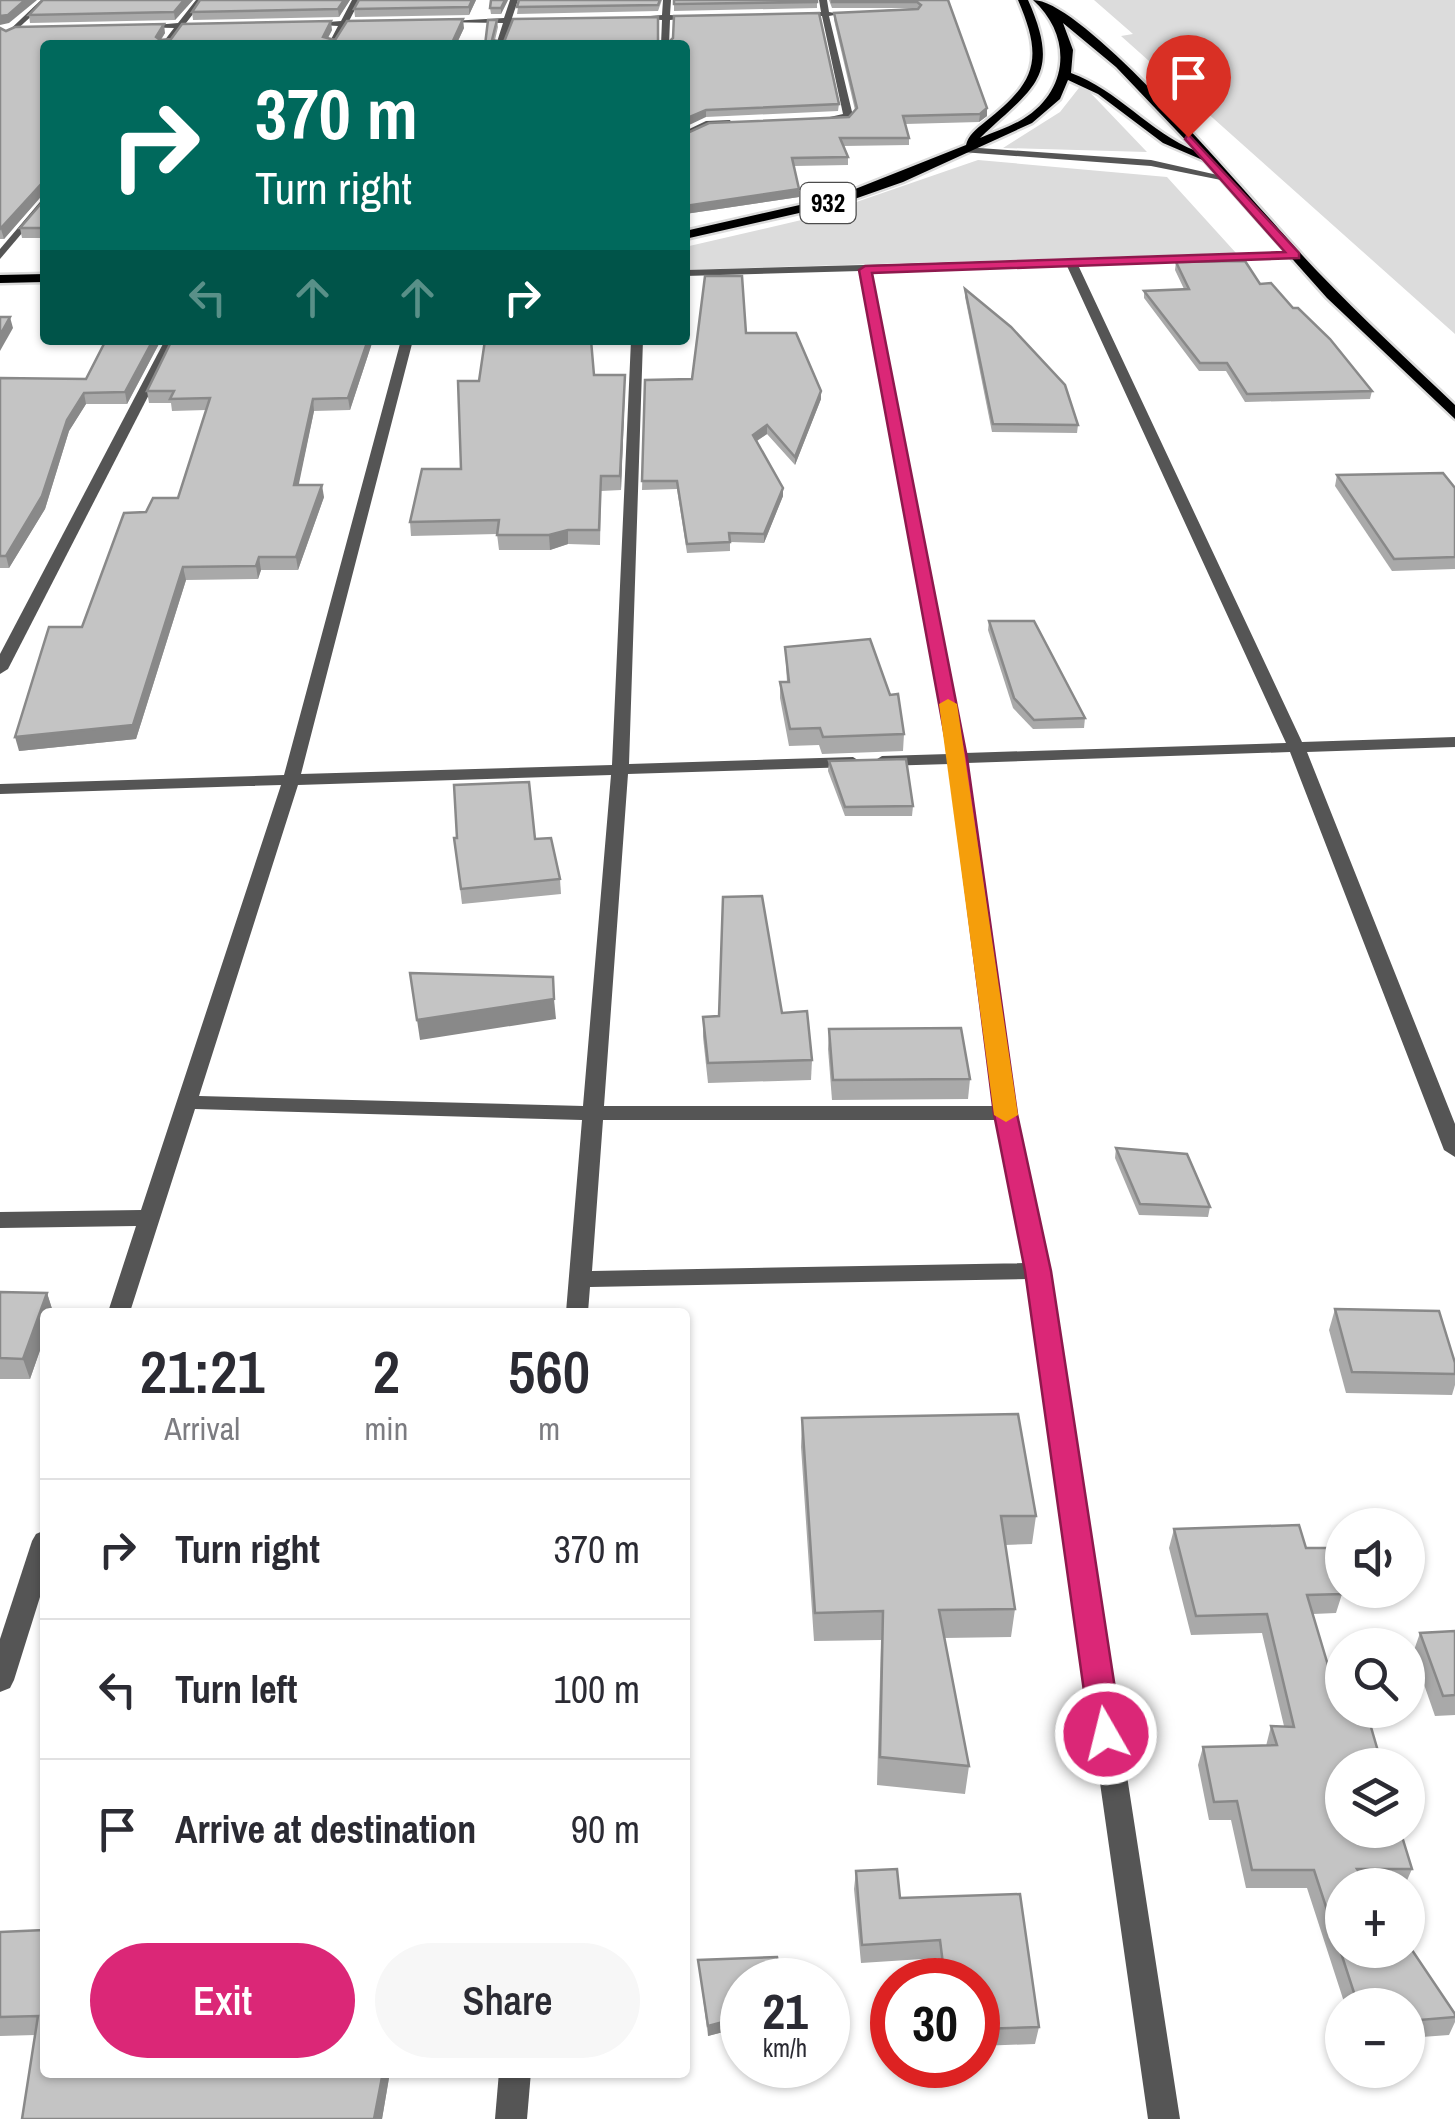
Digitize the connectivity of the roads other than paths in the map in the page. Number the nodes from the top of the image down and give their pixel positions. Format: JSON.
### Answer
{"nodes":[{"id":1,"x":45,"y":0,"type":"edge"},
{"id":2,"x":200,"y":0,"type":"edge"},
{"id":3,"x":356,"y":0,"type":"edge"},
{"id":4,"x":514,"y":0,"type":"edge"},
{"id":5,"x":666,"y":0,"type":"edge"},
{"id":6,"x":822,"y":0,"type":"edge"},
{"id":7,"x":1024,"y":0,"type":"edge"},
{"id":8,"x":1038,"y":0,"type":"edge"},
{"id":9,"x":1053,"y":11,"type":"junction"},
{"id":10,"x":825,"y":14,"type":"junction"},
{"id":11,"x":843,"y":14,"type":"edge"},
{"id":12,"x":786,"y":15,"type":"edge"},
{"id":13,"x":706,"y":17,"type":"edge"},
{"id":14,"x":627,"y":18,"type":"edge"},
{"id":15,"x":666,"y":18,"type":"junction"},
{"id":16,"x":508,"y":20,"type":"junction"},
{"id":17,"x":548,"y":20,"type":"edge"},
{"id":18,"x":417,"y":22,"type":"edge"},
{"id":19,"x":380,"y":23,"type":"edge"},
{"id":20,"x":289,"y":24,"type":"edge"},
{"id":21,"x":344,"y":24,"type":"junction"},
{"id":22,"x":216,"y":25,"type":"edge"},
{"id":23,"x":180,"y":26,"type":"junction"},
{"id":24,"x":124,"y":27,"type":"edge"},
{"id":25,"x":32,"y":29,"type":"edge"},
{"id":26,"x":0,"y":30,"type":"edge"},
{"id":27,"x":13,"y":30,"type":"junction"},
{"id":28,"x":169,"y":40,"type":"edge"},
{"id":29,"x":335,"y":40,"type":"edge"},
{"id":30,"x":502,"y":40,"type":"edge"},
{"id":31,"x":665,"y":40,"type":"edge"},
{"id":32,"x":0,"y":43,"type":"edge"},
{"id":33,"x":1039,"y":73,"type":"junction"},
{"id":34,"x":1097,"y":73,"type":"dead end"},
{"id":35,"x":1065,"y":75,"type":"junction"},
{"id":36,"x":1114,"y":78,"type":"dead end"},
{"id":37,"x":1169,"y":115,"type":"junction"},
{"id":38,"x":814,"y":121,"type":"edge"},
{"id":39,"x":741,"y":122,"type":"edge"},
{"id":40,"x":690,"y":132,"type":"edge"},
{"id":41,"x":965,"y":150,"type":"junction"},
{"id":42,"x":1207,"y":158,"type":"junction"},
{"id":43,"x":1226,"y":178,"type":"junction"},
{"id":44,"x":40,"y":205,"type":"edge"},
{"id":45,"x":690,"y":234,"type":"edge"},
{"id":46,"x":0,"y":256,"type":"edge"},
{"id":47,"x":1294,"y":256,"type":"junction"},
{"id":48,"x":1070,"y":262,"type":"junction"},
{"id":49,"x":865,"y":270,"type":"junction"},
{"id":50,"x":690,"y":273,"type":"edge"},
{"id":51,"x":40,"y":278,"type":"edge"},
{"id":52,"x":0,"y":279,"type":"edge"},
{"id":53,"x":167,"y":345,"type":"edge"},
{"id":54,"x":407,"y":345,"type":"edge"},
{"id":55,"x":638,"y":345,"type":"edge"},
{"id":56,"x":1455,"y":414,"type":"edge"},
{"id":57,"x":0,"y":668,"type":"edge"},
{"id":58,"x":1455,"y":742,"type":"edge"},
{"id":59,"x":1297,"y":748,"type":"junction"},
{"id":60,"x":958,"y":758,"type":"junction"},
{"id":61,"x":620,"y":772,"type":"junction"},
{"id":62,"x":291,"y":779,"type":"junction"},
{"id":63,"x":0,"y":789,"type":"edge"},
{"id":64,"x":187,"y":1102,"type":"junction"},
{"id":65,"x":592,"y":1112,"type":"junction"},
{"id":66,"x":1006,"y":1114,"type":"junction"},
{"id":67,"x":1455,"y":1150,"type":"edge"},
{"id":68,"x":148,"y":1218,"type":"junction"},
{"id":69,"x":0,"y":1220,"type":"edge"},
{"id":70,"x":1038,"y":1271,"type":"junction"},
{"id":71,"x":578,"y":1278,"type":"junction"},
{"id":72,"x":119,"y":1308,"type":"edge"},
{"id":73,"x":577,"y":1308,"type":"edge"},
{"id":74,"x":40,"y":1556,"type":"edge"},
{"id":75,"x":0,"y":1680,"type":"edge"},
{"id":76,"x":514,"y":2078,"type":"edge"},
{"id":77,"x":511,"y":2119,"type":"edge"},
{"id":78,"x":1164,"y":2119,"type":"edge"}],
"edges":[{"from":1,"to":27,"type":"street"},
{"from":2,"to":23,"type":"street"},
{"from":3,"to":21,"type":"street"},
{"from":4,"to":16,"type":"street"},
{"from":5,"to":15,"type":"street"},
{"from":6,"to":10,"type":"street"},
{"from":7,"to":33,"type":"main road"},
{"from":8,"to":9,"type":"main road"},
{"from":9,"to":35,"type":"main road"},
{"from":9,"to":37,"type":"main road"},
{"from":10,"to":11,"type":"street"},
{"from":10,"to":12,"type":"street"},
{"from":10,"to":38,"type":"street"},
{"from":13,"to":15,"type":"street"},
{"from":14,"to":15,"type":"street"},
{"from":15,"to":31,"type":"street"},
{"from":16,"to":17,"type":"street"},
{"from":16,"to":18,"type":"street"},
{"from":16,"to":30,"type":"street"},
{"from":19,"to":21,"type":"street"},
{"from":20,"to":21,"type":"street"},
{"from":21,"to":29,"type":"street"},
{"from":22,"to":23,"type":"street"},
{"from":23,"to":24,"type":"street"},
{"from":23,"to":28,"type":"street"},
{"from":25,"to":27,"type":"street"},
{"from":26,"to":27,"type":"street"},
{"from":27,"to":32,"type":"street"},
{"from":33,"to":35,"type":"main road"},
{"from":33,"to":41,"type":"main road","number":"932"},
{"from":34,"to":35,"type":"main road"},
{"from":35,"to":41,"type":"main road","number":"932"},
{"from":35,"to":42,"type":"main road"},
{"from":36,"to":37,"type":"main road"},
{"from":37,"to":42,"type":"main road"},
{"from":39,"to":40,"type":"street"},
{"from":41,"to":43,"type":"street"},
{"from":41,"to":45,"type":"main road","number":"932"},
{"from":42,"to":43,"type":"main road"},
{"from":43,"to":47,"type":"main road"},
{"from":44,"to":46,"type":"street"},
{"from":47,"to":48,"type":"street"},
{"from":47,"to":56,"type":"main road"},
{"from":48,"to":49,"type":"street"},
{"from":48,"to":59,"type":"street"},
{"from":49,"to":50,"type":"street"},
{"from":49,"to":60,"type":"street"},
{"from":51,"to":52,"type":"main road"},
{"from":53,"to":57,"type":"street"},
{"from":54,"to":62,"type":"street"},
{"from":55,"to":61,"type":"street"},
{"from":58,"to":59,"type":"street"},
{"from":59,"to":60,"type":"street"},
{"from":59,"to":67,"type":"street"},
{"from":60,"to":61,"type":"street"},
{"from":60,"to":66,"type":"street"},
{"from":61,"to":62,"type":"street"},
{"from":61,"to":65,"type":"street"},
{"from":62,"to":63,"type":"street"},
{"from":62,"to":64,"type":"street"},
{"from":64,"to":65,"type":"street"},
{"from":64,"to":68,"type":"street"},
{"from":65,"to":66,"type":"street"},
{"from":65,"to":71,"type":"street"},
{"from":66,"to":70,"type":"street"},
{"from":68,"to":69,"type":"street"},
{"from":68,"to":72,"type":"street"},
{"from":70,"to":71,"type":"street"},
{"from":70,"to":78,"type":"street"},
{"from":71,"to":73,"type":"street"},
{"from":74,"to":75,"type":"street"},
{"from":76,"to":77,"type":"street"}]}
